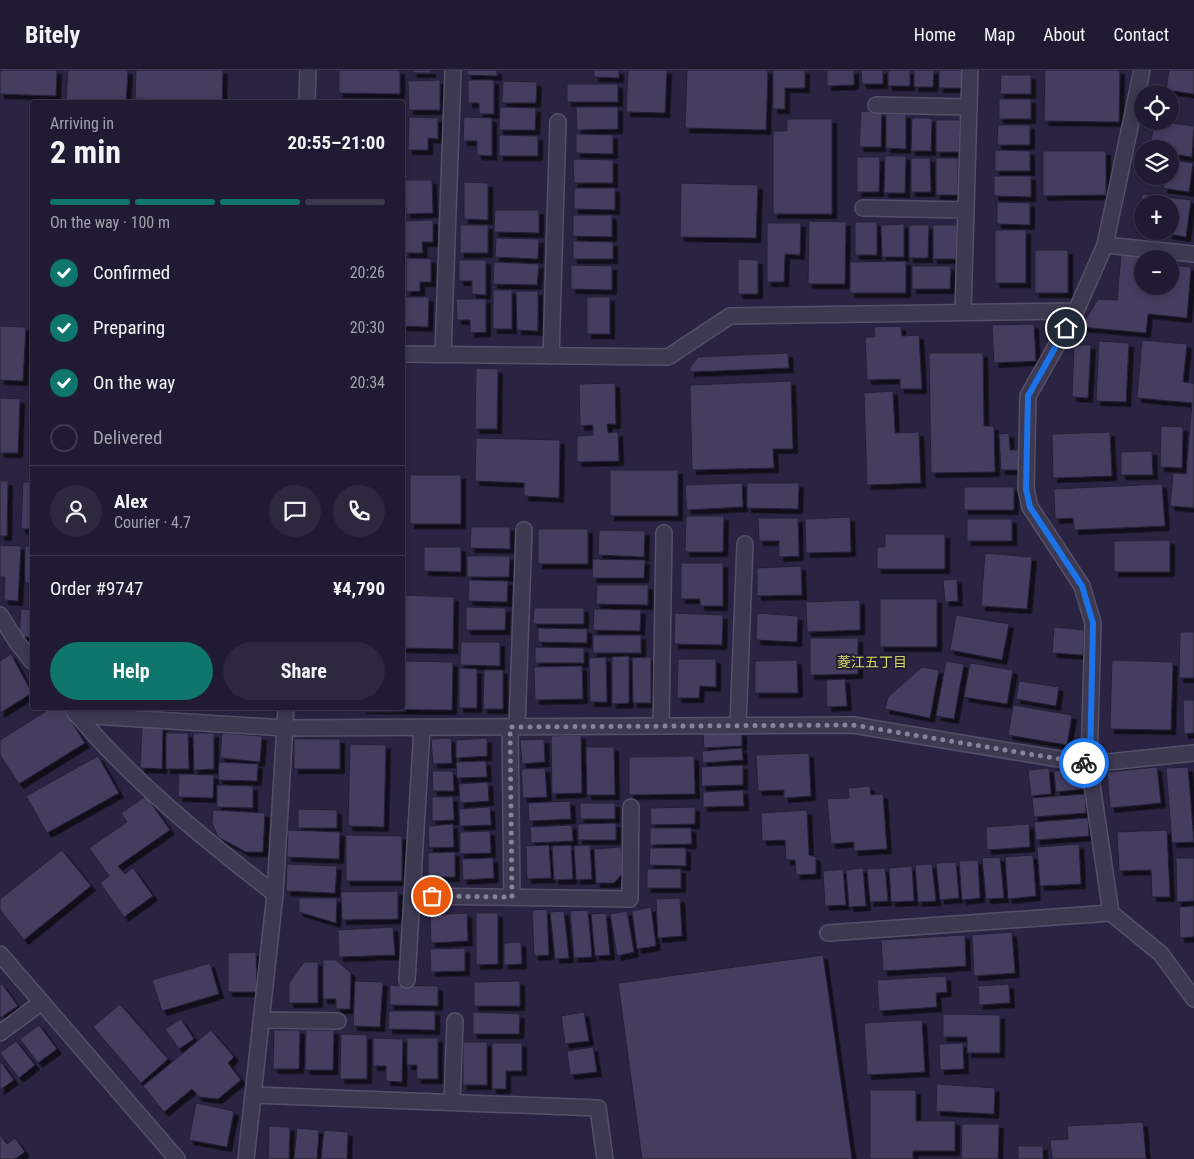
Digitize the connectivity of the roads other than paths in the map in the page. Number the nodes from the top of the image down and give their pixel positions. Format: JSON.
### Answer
{"nodes":[{"id":1,"x":308,"y":70,"type":"edge"},
{"id":2,"x":453,"y":70,"type":"edge"},
{"id":3,"x":970,"y":70,"type":"edge"},
{"id":4,"x":1142,"y":70,"type":"edge"},
{"id":5,"x":307,"y":100,"type":"edge"},
{"id":6,"x":876,"y":105,"type":"dead end"},
{"id":7,"x":969,"y":107,"type":"junction"},
{"id":8,"x":558,"y":122,"type":"dead end"},
{"id":9,"x":863,"y":208,"type":"dead end"},
{"id":10,"x":966,"y":210,"type":"junction"},
{"id":11,"x":1105,"y":245,"type":"junction"},
{"id":12,"x":1194,"y":254,"type":"edge"},
{"id":13,"x":1076,"y":311,"type":"junction"},
{"id":14,"x":963,"y":312,"type":"junction"},
{"id":15,"x":405,"y":354,"type":"edge"},
{"id":16,"x":443,"y":354,"type":"junction"},
{"id":17,"x":550,"y":356,"type":"junction"},
{"id":18,"x":524,"y":530,"type":"dead end"},
{"id":19,"x":664,"y":533,"type":"dead end"},
{"id":20,"x":745,"y":544,"type":"dead end"},
{"id":21,"x":0,"y":615,"type":"edge"},
{"id":22,"x":30,"y":658,"type":"edge"},
{"id":23,"x":286,"y":710,"type":"edge"},
{"id":24,"x":74,"y":711,"type":"edge"},
{"id":25,"x":738,"y":725,"type":"junction"},
{"id":26,"x":661,"y":726,"type":"junction"},
{"id":27,"x":513,"y":727,"type":"junction"},
{"id":28,"x":285,"y":728,"type":"junction"},
{"id":29,"x":422,"y":728,"type":"junction"},
{"id":30,"x":1194,"y":753,"type":"edge"},
{"id":31,"x":1090,"y":764,"type":"junction"},
{"id":32,"x":631,"y":807,"type":"dead end"},
{"id":33,"x":275,"y":894,"type":"junction"},
{"id":34,"x":412,"y":896,"type":"junction"},
{"id":35,"x":512,"y":897,"type":"junction"},
{"id":36,"x":1111,"y":913,"type":"junction"},
{"id":37,"x":828,"y":933,"type":"dead end"},
{"id":38,"x":0,"y":954,"type":"edge"},
{"id":39,"x":407,"y":980,"type":"dead end"},
{"id":40,"x":1194,"y":999,"type":"edge"},
{"id":41,"x":42,"y":1002,"type":"junction"},
{"id":42,"x":262,"y":1020,"type":"junction"},
{"id":43,"x":338,"y":1021,"type":"dead end"},
{"id":44,"x":455,"y":1021,"type":"dead end"},
{"id":45,"x":0,"y":1034,"type":"edge"},
{"id":46,"x":254,"y":1095,"type":"junction"},
{"id":47,"x":452,"y":1102,"type":"junction"},
{"id":48,"x":177,"y":1159,"type":"edge"},
{"id":49,"x":246,"y":1159,"type":"edge"},
{"id":50,"x":605,"y":1159,"type":"edge"}],
"edges":[{"from":1,"to":5,"type":"street"},
{"from":2,"to":16,"type":"street"},
{"from":3,"to":7,"type":"street"},
{"from":4,"to":11,"type":"street"},
{"from":6,"to":7,"type":"street"},
{"from":7,"to":10,"type":"street"},
{"from":8,"to":17,"type":"street"},
{"from":9,"to":10,"type":"street"},
{"from":10,"to":14,"type":"street"},
{"from":11,"to":12,"type":"street"},
{"from":11,"to":13,"type":"street"},
{"from":13,"to":14,"type":"street"},
{"from":13,"to":31,"type":"street"},
{"from":14,"to":17,"type":"street"},
{"from":15,"to":16,"type":"street"},
{"from":16,"to":17,"type":"street"},
{"from":18,"to":27,"type":"street"},
{"from":19,"to":26,"type":"street"},
{"from":20,"to":25,"type":"street"},
{"from":21,"to":22,"type":"street"},
{"from":23,"to":28,"type":"street"},
{"from":24,"to":28,"type":"street"},
{"from":24,"to":33,"type":"street"},
{"from":25,"to":26,"type":"street"},
{"from":25,"to":31,"type":"street"},
{"from":26,"to":27,"type":"street"},
{"from":27,"to":29,"type":"street"},
{"from":27,"to":35,"type":"street"},
{"from":28,"to":29,"type":"street"},
{"from":28,"to":33,"type":"street"},
{"from":29,"to":34,"type":"street"},
{"from":30,"to":31,"type":"street"},
{"from":31,"to":36,"type":"street"},
{"from":32,"to":35,"type":"street"},
{"from":33,"to":42,"type":"street"},
{"from":34,"to":35,"type":"street"},
{"from":34,"to":39,"type":"street"},
{"from":36,"to":37,"type":"street"},
{"from":36,"to":40,"type":"street"},
{"from":38,"to":41,"type":"street"},
{"from":41,"to":45,"type":"street"},
{"from":41,"to":48,"type":"street"},
{"from":42,"to":43,"type":"street"},
{"from":42,"to":46,"type":"street"},
{"from":44,"to":47,"type":"street"},
{"from":46,"to":47,"type":"street"},
{"from":46,"to":49,"type":"street"},
{"from":47,"to":50,"type":"street"}]}
